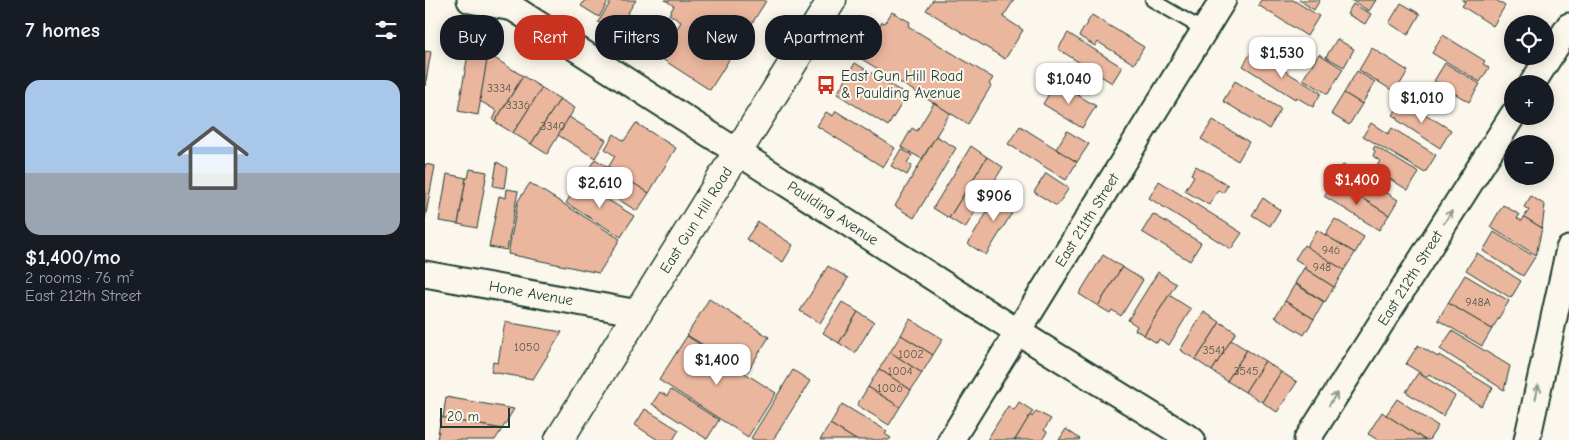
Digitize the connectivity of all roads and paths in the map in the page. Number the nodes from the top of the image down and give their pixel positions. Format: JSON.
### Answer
{"nodes":[{"id":1,"x":470,"y":0,"type":"edge"},
{"id":2,"x":832,"y":0,"type":"edge"},
{"id":3,"x":1152,"y":0,"type":"edge"},
{"id":4,"x":1223,"y":0,"type":"edge"},
{"id":5,"x":1569,"y":26,"type":"edge"},
{"id":6,"x":1204,"y":30,"type":"junction"},
{"id":7,"x":1538,"y":75,"type":"edge"},
{"id":8,"x":1507,"y":125,"type":"edge"},
{"id":9,"x":738,"y":152,"type":"junction"},
{"id":10,"x":1569,"y":249,"type":"edge"},
{"id":11,"x":425,"y":274,"type":"edge"},
{"id":12,"x":638,"y":313,"type":"junction"},
{"id":13,"x":1018,"y":332,"type":"junction"},
{"id":14,"x":559,"y":440,"type":"edge"},
{"id":15,"x":951,"y":440,"type":"edge"},
{"id":16,"x":1192,"y":440,"type":"edge"},
{"id":17,"x":1307,"y":440,"type":"edge"},
{"id":18,"x":1527,"y":440,"type":"edge"}],
"edges":[{"from":1,"to":9,"type":"street","name":"Paulding Avenue"},
{"from":2,"to":9,"type":"main road","name":"East Gun Hill Road"},
{"from":3,"to":6,"type":"lane"},
{"from":4,"to":6,"type":"street","name":"East 211th Street"},
{"from":5,"to":7,"type":"street"},
{"from":6,"to":13,"type":"street","name":"East 211th Street"},
{"from":17,"to":8,"type":"street","name":"East 212th Street","one_way":true},
{"from":9,"to":12,"type":"main road","name":"East Gun Hill Road"},
{"from":9,"to":13,"type":"street","name":"Paulding Avenue"},
{"from":18,"to":10,"type":"street","one_way":true},
{"from":11,"to":12,"type":"street","name":"Hone Avenue"},
{"from":12,"to":14,"type":"main road","name":"East Gun Hill Road"},
{"from":13,"to":15,"type":"street","name":"East 211th Street"},
{"from":13,"to":16,"type":"street","name":"Paulding Avenue"}]}
